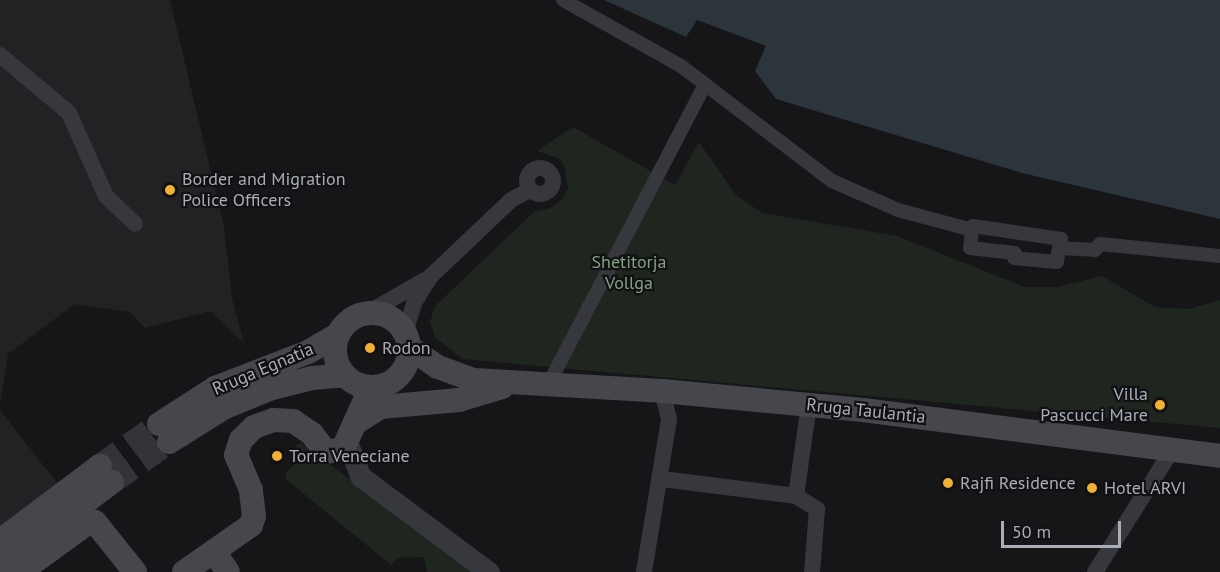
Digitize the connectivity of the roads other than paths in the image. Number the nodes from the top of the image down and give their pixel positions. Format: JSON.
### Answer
{"nodes":[{"id":1,"x":563,"y":0,"type":"edge"},
{"id":2,"x":0,"y":55,"type":"edge"},
{"id":3,"x":705,"y":85,"type":"junction"},
{"id":4,"x":530,"y":190,"type":"dead end"},
{"id":5,"x":135,"y":224,"type":"dead end"},
{"id":6,"x":972,"y":230,"type":"junction"},
{"id":7,"x":1059,"y":248,"type":"junction"},
{"id":8,"x":1220,"y":256,"type":"edge"},
{"id":9,"x":431,"y":276,"type":"junction"},
{"id":10,"x":369,"y":312,"type":"junction"},
{"id":11,"x":337,"y":334,"type":"junction"},
{"id":12,"x":407,"y":340,"type":"junction"},
{"id":13,"x":344,"y":375,"type":"junction"},
{"id":14,"x":383,"y":385,"type":"junction"},
{"id":15,"x":510,"y":385,"type":"junction"},
{"id":16,"x":548,"y":385,"type":"junction"},
{"id":17,"x":662,"y":391,"type":"junction"},
{"id":18,"x":809,"y":405,"type":"junction"},
{"id":19,"x":342,"y":440,"type":"junction"},
{"id":20,"x":1172,"y":450,"type":"junction"},
{"id":21,"x":1220,"y":456,"type":"edge"},
{"id":22,"x":662,"y":479,"type":"junction"},
{"id":23,"x":796,"y":496,"type":"junction"},
{"id":24,"x":0,"y":542,"type":"edge"},
{"id":25,"x":214,"y":552,"type":"junction"},
{"id":26,"x":0,"y":566,"type":"edge"},
{"id":27,"x":20,"y":572,"type":"edge"},
{"id":28,"x":135,"y":572,"type":"edge"},
{"id":29,"x":184,"y":572,"type":"edge"},
{"id":30,"x":228,"y":572,"type":"edge"},
{"id":31,"x":489,"y":572,"type":"edge"},
{"id":32,"x":644,"y":572,"type":"edge"},
{"id":33,"x":812,"y":572,"type":"edge"},
{"id":34,"x":1095,"y":572,"type":"edge"}],
"edges":[{"from":1,"to":3,"type":"street"},
{"from":2,"to":5,"type":"street"},
{"from":3,"to":6,"type":"street"},
{"from":3,"to":16,"type":"street"},
{"from":4,"to":9,"type":"street"},
{"from":6,"to":7,"type":"street"},
{"from":6,"to":7,"type":"street"},
{"from":7,"to":8,"type":"street"},
{"from":9,"to":10,"type":"street"},
{"from":9,"to":12,"type":"street"},
{"from":10,"to":11,"type":"main road"},
{"from":10,"to":12,"type":"main road"},
{"from":11,"to":13,"type":"main road"},
{"from":11,"to":13,"type":"main road","name":"Rruga Egnatia"},
{"from":12,"to":14,"type":"main road"},
{"from":12,"to":15,"type":"main road","name":"Rruga Taulantia"},
{"from":13,"to":14,"type":"main road"},
{"from":14,"to":15,"type":"main road","name":"Rruga Taulantia"},
{"from":14,"to":19,"type":"main road"},
{"from":15,"to":16,"type":"main road","name":"Rruga Taulantia"},
{"from":15,"to":19,"type":"main road"},
{"from":16,"to":17,"type":"main road","name":"Rruga Taulantia"},
{"from":17,"to":18,"type":"main road","name":"Rruga Taulantia"},
{"from":17,"to":22,"type":"street"},
{"from":18,"to":20,"type":"main road","name":"Rruga Taulantia"},
{"from":18,"to":23,"type":"street"},
{"from":19,"to":25,"type":"main road"},
{"from":19,"to":31,"type":"street"},
{"from":20,"to":21,"type":"main road","name":"Rruga Taulantia"},
{"from":20,"to":34,"type":"street"},
{"from":22,"to":23,"type":"street"},
{"from":22,"to":32,"type":"street"},
{"from":23,"to":33,"type":"street"},
{"from":24,"to":26,"type":"main road"},
{"from":25,"to":29,"type":"main road"},
{"from":25,"to":30,"type":"main road"},
{"from":27,"to":28,"type":"main road"}]}
